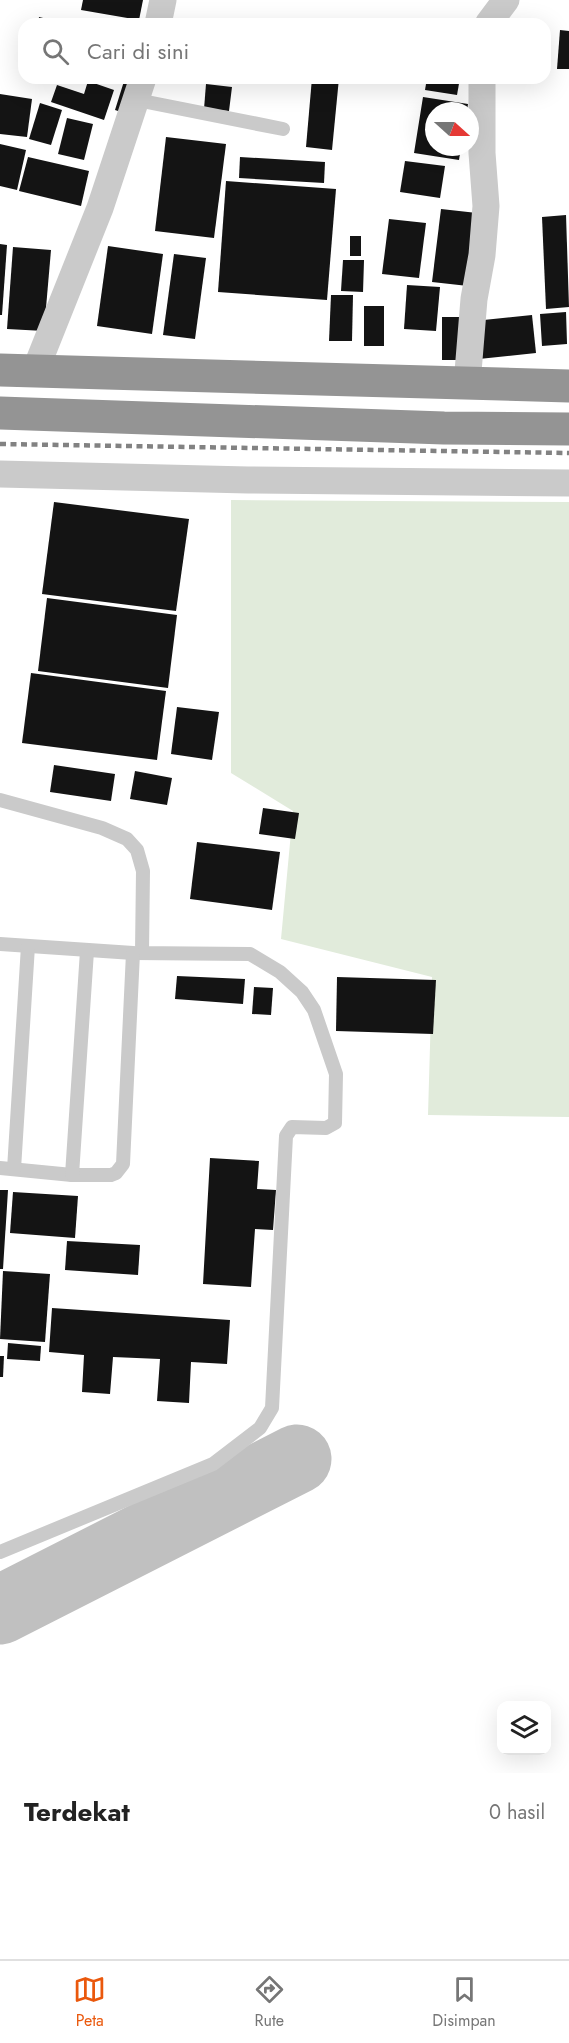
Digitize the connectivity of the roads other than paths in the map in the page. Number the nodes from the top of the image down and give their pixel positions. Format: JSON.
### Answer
{"nodes":[{"id":1,"x":164,"y":0,"type":"edge"},
{"id":2,"x":506,"y":0,"type":"edge"},
{"id":3,"x":160,"y":18,"type":"edge"},
{"id":4,"x":492,"y":18,"type":"edge"},
{"id":5,"x":482,"y":84,"type":"edge"},
{"id":6,"x":140,"y":89,"type":"edge"},
{"id":7,"x":283,"y":129,"type":"dead end"},
{"id":8,"x":0,"y":370,"type":"edge"},
{"id":9,"x":35,"y":370,"type":"junction"},
{"id":10,"x":467,"y":384,"type":"junction"},
{"id":11,"x":569,"y":386,"type":"edge"},
{"id":12,"x":0,"y":413,"type":"edge"},
{"id":13,"x":569,"y":429,"type":"edge"},
{"id":14,"x":0,"y":474,"type":"edge"},
{"id":15,"x":569,"y":483,"type":"edge"},
{"id":16,"x":0,"y":800,"type":"edge"},
{"id":17,"x":0,"y":944,"type":"edge"},
{"id":18,"x":28,"y":946,"type":"junction"},
{"id":19,"x":87,"y":951,"type":"junction"},
{"id":20,"x":137,"y":953,"type":"junction"},
{"id":21,"x":7,"y":1169,"type":"edge"},
{"id":22,"x":72,"y":1175,"type":"junction"},
{"id":23,"x":0,"y":1552,"type":"edge"}],
"edges":[{"from":1,"to":3,"type":"street"},
{"from":2,"to":4,"type":"street"},
{"from":5,"to":10,"type":"street"},
{"from":6,"to":7,"type":"lane"},
{"from":6,"to":9,"type":"street"},
{"from":8,"to":9,"type":"highway"},
{"from":9,"to":10,"type":"highway"},
{"from":10,"to":11,"type":"highway"},
{"from":12,"to":13,"type":"highway"},
{"from":14,"to":15,"type":"street"},
{"from":16,"to":20,"type":"lane"},
{"from":17,"to":18,"type":"lane"},
{"from":18,"to":19,"type":"lane"},
{"from":18,"to":21,"type":"lane"},
{"from":19,"to":20,"type":"lane"},
{"from":19,"to":22,"type":"lane"},
{"from":20,"to":22,"type":"lane"},
{"from":20,"to":23,"type":"lane"},
{"from":21,"to":22,"type":"lane"}]}
